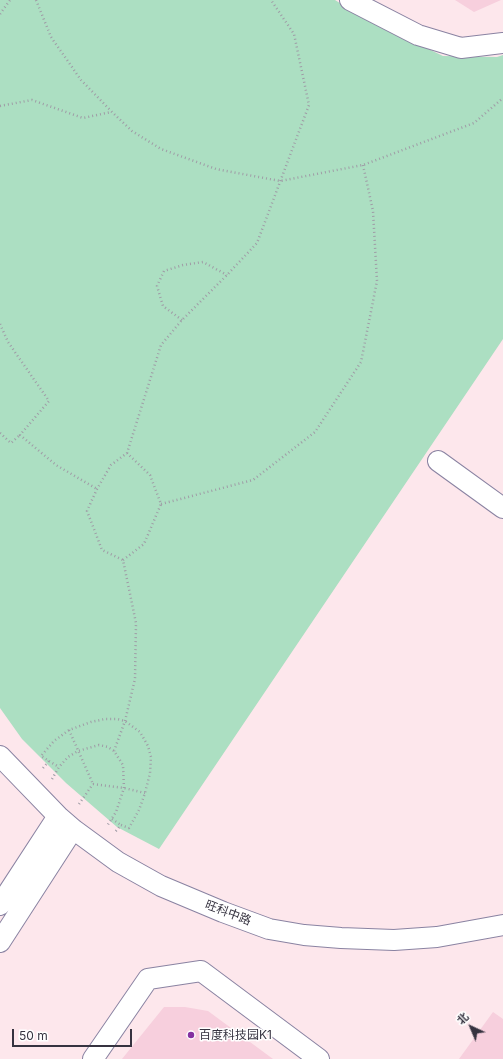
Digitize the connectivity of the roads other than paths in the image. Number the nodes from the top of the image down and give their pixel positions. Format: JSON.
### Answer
{"nodes":[{"id":1,"x":350,"y":0,"type":"edge"},
{"id":2,"x":503,"y":43,"type":"edge"},
{"id":3,"x":438,"y":461,"type":"dead end"},
{"id":4,"x":503,"y":508,"type":"edge"},
{"id":5,"x":0,"y":756,"type":"edge"},
{"id":6,"x":58,"y":816,"type":"junction"},
{"id":7,"x":74,"y":829,"type":"junction"},
{"id":8,"x":0,"y":905,"type":"edge"},
{"id":9,"x":503,"y":925,"type":"edge"},
{"id":10,"x":0,"y":942,"type":"edge"},
{"id":11,"x":93,"y":1059,"type":"edge"},
{"id":12,"x":319,"y":1059,"type":"edge"}],
"edges":[{"from":1,"to":2,"type":"street"},
{"from":3,"to":4,"type":"street"},
{"from":5,"to":6,"type":"street","name":"旺科中路"},
{"from":6,"to":7,"type":"street","name":"旺科中路"},
{"from":6,"to":8,"type":"street"},
{"from":7,"to":9,"type":"street","name":"旺科中路"},
{"from":7,"to":10,"type":"street"},
{"from":11,"to":12,"type":"street"}]}
